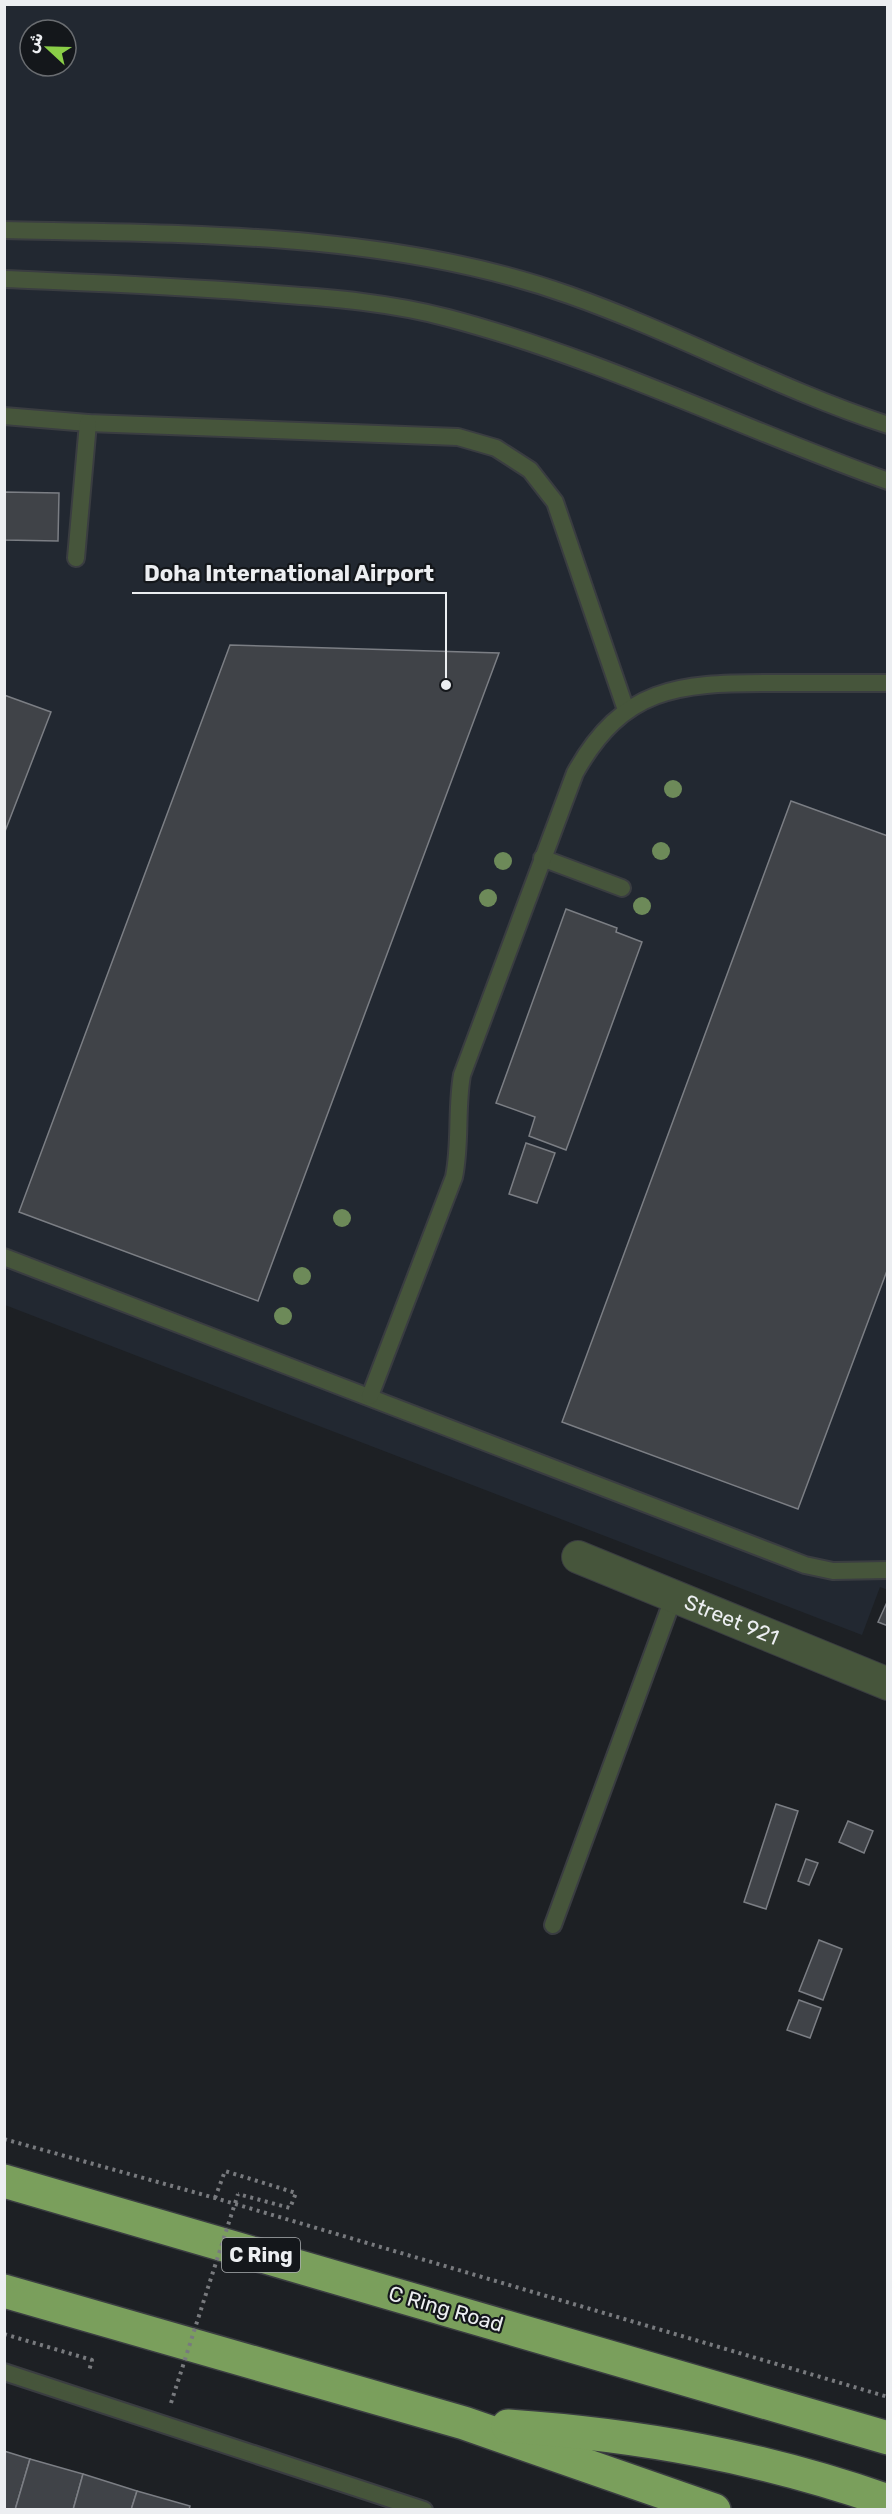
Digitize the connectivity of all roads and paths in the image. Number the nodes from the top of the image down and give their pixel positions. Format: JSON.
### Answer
{"nodes":[{"id":1,"x":4,"y":230,"type":"edge"},
{"id":2,"x":4,"y":279,"type":"edge"},
{"id":3,"x":4,"y":416,"type":"edge"},
{"id":4,"x":88,"y":423,"type":"junction"},
{"id":5,"x":888,"y":426,"type":"edge"},
{"id":6,"x":888,"y":481,"type":"edge"},
{"id":7,"x":76,"y":558,"type":"dead end"},
{"id":8,"x":888,"y":683,"type":"edge"},
{"id":9,"x":626,"y":710,"type":"junction"},
{"id":10,"x":542,"y":858,"type":"junction"},
{"id":11,"x":622,"y":888,"type":"dead end"},
{"id":12,"x":4,"y":1257,"type":"edge"},
{"id":13,"x":370,"y":1396,"type":"junction"},
{"id":14,"x":578,"y":1557,"type":"dead end"},
{"id":15,"x":888,"y":1570,"type":"edge"},
{"id":16,"x":674,"y":1596,"type":"junction"},
{"id":17,"x":888,"y":1684,"type":"edge"},
{"id":18,"x":553,"y":1925,"type":"dead end"},
{"id":19,"x":4,"y":2139,"type":"edge"},
{"id":20,"x":4,"y":2181,"type":"edge"},
{"id":21,"x":215,"y":2198,"type":"junction"},
{"id":22,"x":4,"y":2291,"type":"edge"},
{"id":23,"x":4,"y":2334,"type":"edge"},
{"id":24,"x":4,"y":2372,"type":"edge"},
{"id":25,"x":97,"y":2377,"type":"dead end"},
{"id":26,"x":888,"y":2397,"type":"edge"},
{"id":27,"x":171,"y":2403,"type":"dead end"},
{"id":28,"x":464,"y":2423,"type":"junction"},
{"id":29,"x":888,"y":2438,"type":"edge"},
{"id":30,"x":888,"y":2501,"type":"edge"},
{"id":31,"x":423,"y":2510,"type":"edge"},
{"id":32,"x":714,"y":2510,"type":"edge"}],
"edges":[{"from":1,"to":5,"type":"lane"},
{"from":2,"to":6,"type":"lane"},
{"from":3,"to":4,"type":"lane"},
{"from":4,"to":7,"type":"lane"},
{"from":4,"to":9,"type":"lane"},
{"from":8,"to":9,"type":"lane"},
{"from":9,"to":10,"type":"lane"},
{"from":10,"to":11,"type":"lane"},
{"from":10,"to":13,"type":"lane"},
{"from":12,"to":13,"type":"lane"},
{"from":13,"to":15,"type":"lane"},
{"from":14,"to":16,"type":"street","name":"Street 921"},
{"from":16,"to":17,"type":"street","name":"Street 921"},
{"from":16,"to":18,"type":"lane"},
{"from":19,"to":21,"type":"path"},
{"from":20,"to":29,"type":"highway","name":"C Ring Road","number":"C Ring"},
{"from":21,"to":26,"type":"path"},
{"from":21,"to":27,"type":"path","bridge":true},
{"from":22,"to":28,"type":"highway"},
{"from":23,"to":25,"type":"path"},
{"from":24,"to":31,"type":"lane"},
{"from":28,"to":30,"type":"highway"},
{"from":28,"to":32,"type":"highway"}]}
